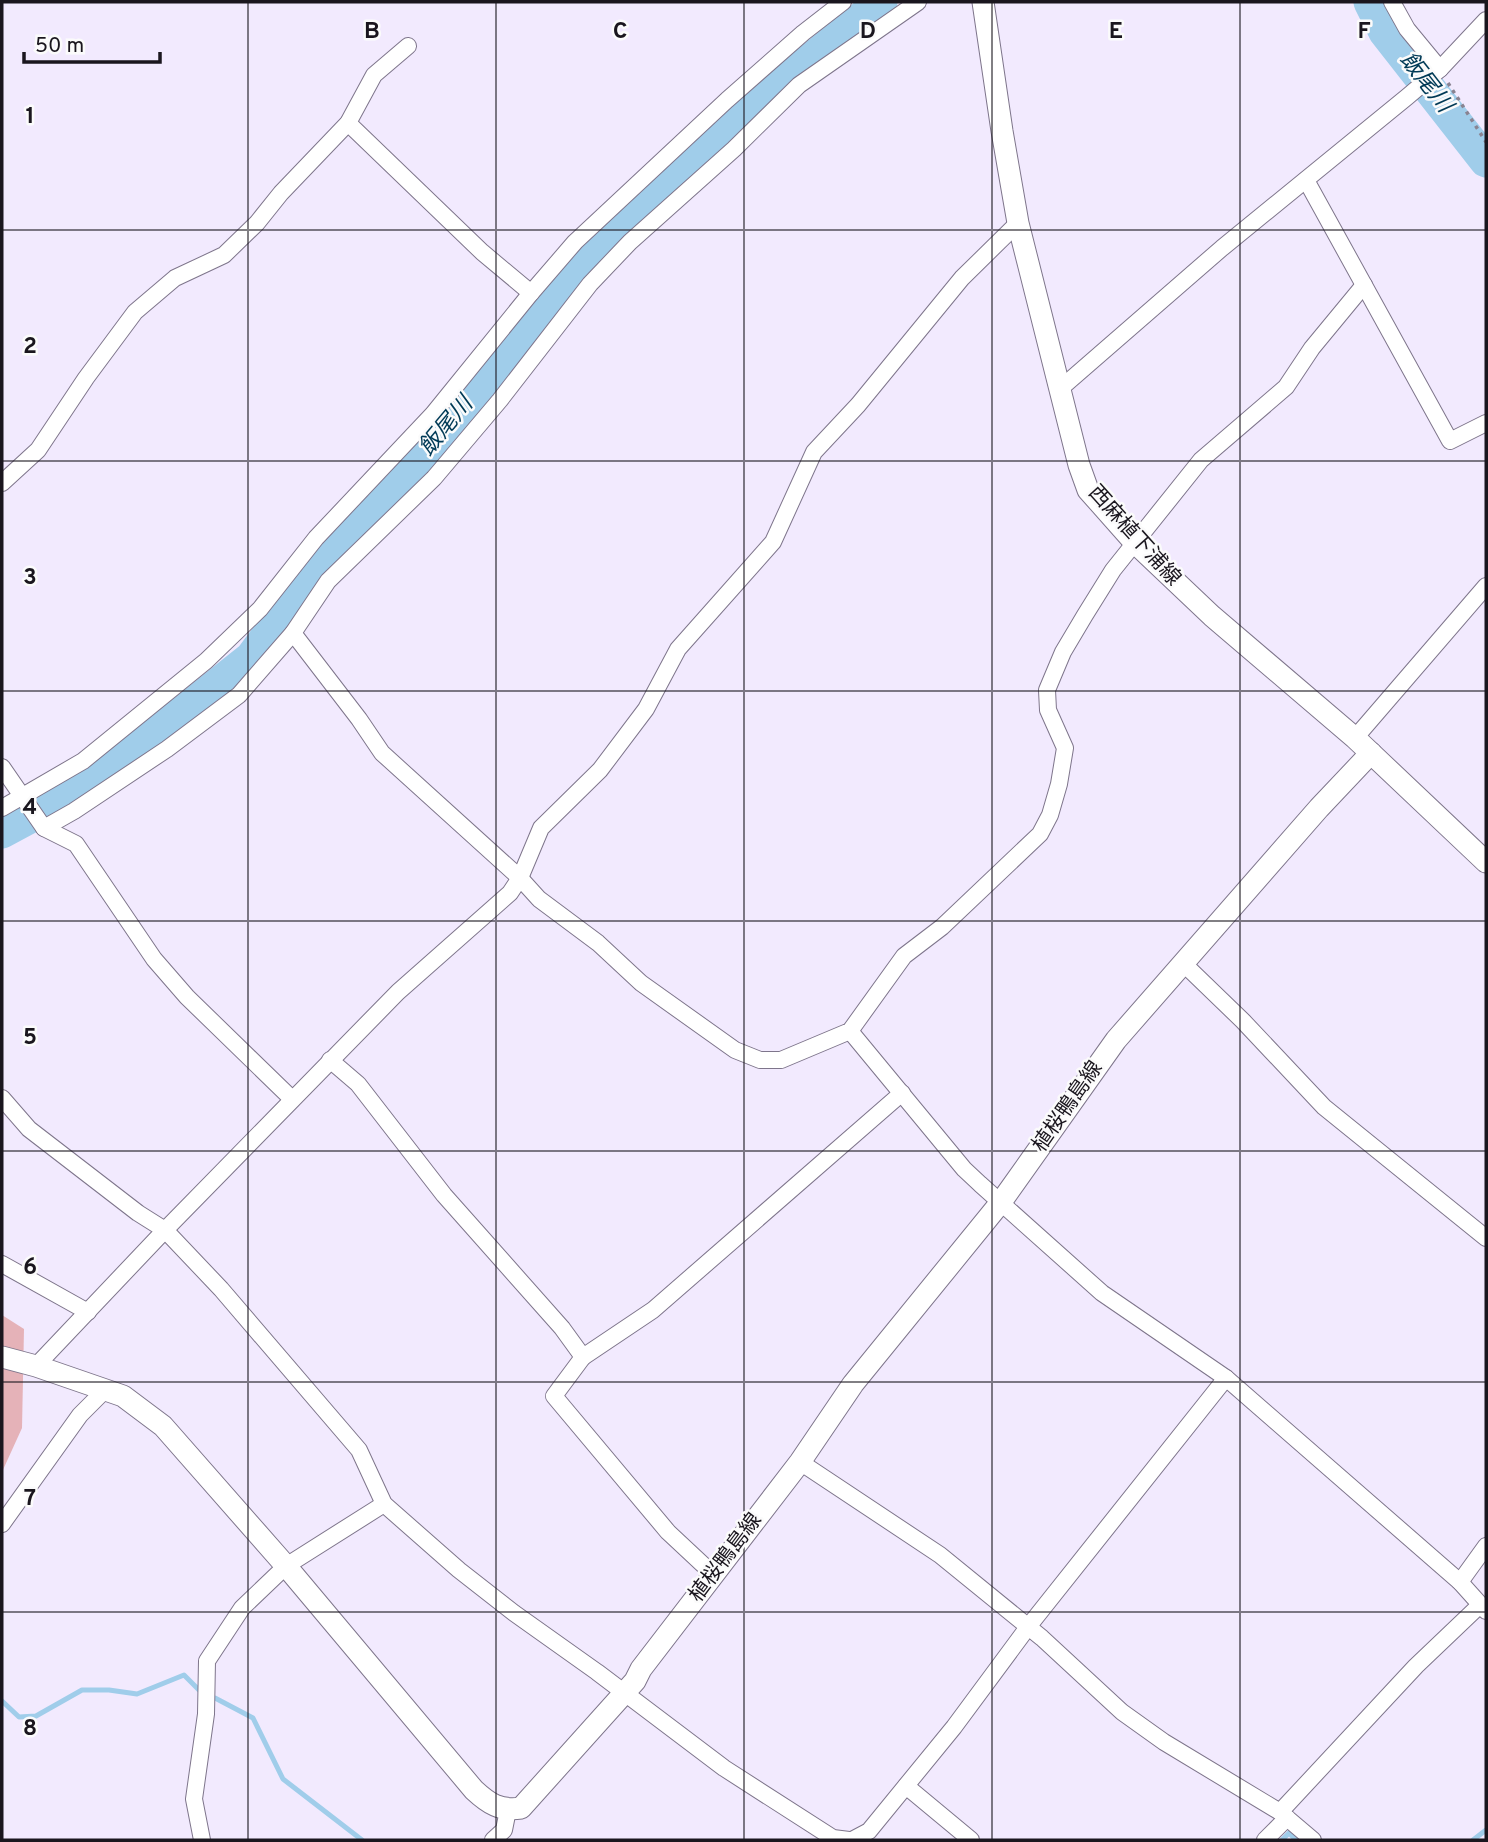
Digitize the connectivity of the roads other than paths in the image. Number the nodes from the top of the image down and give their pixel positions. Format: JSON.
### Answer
{"nodes":[{"id":1,"x":843,"y":2,"type":"edge"},
{"id":2,"x":918,"y":2,"type":"edge"},
{"id":3,"x":983,"y":2,"type":"edge"},
{"id":4,"x":1392,"y":2,"type":"edge"},
{"id":5,"x":1485,"y":21,"type":"edge"},
{"id":6,"x":408,"y":46,"type":"dead end"},
{"id":7,"x":1440,"y":69,"type":"junction"},
{"id":8,"x":348,"y":123,"type":"junction"},
{"id":9,"x":1306,"y":180,"type":"junction"},
{"id":10,"x":1018,"y":223,"type":"junction"},
{"id":11,"x":1364,"y":285,"type":"junction"},
{"id":12,"x":531,"y":293,"type":"junction"},
{"id":13,"x":1061,"y":388,"type":"junction"},
{"id":14,"x":1486,"y":423,"type":"edge"},
{"id":15,"x":2,"y":483,"type":"edge"},
{"id":16,"x":1135,"y":543,"type":"junction"},
{"id":17,"x":1486,"y":586,"type":"edge"},
{"id":18,"x":293,"y":634,"type":"junction"},
{"id":19,"x":1355,"y":738,"type":"junction"},
{"id":20,"x":1371,"y":753,"type":"junction"},
{"id":21,"x":2,"y":766,"type":"edge"},
{"id":22,"x":23,"y":797,"type":"junction"},
{"id":23,"x":2,"y":808,"type":"edge"},
{"id":24,"x":44,"y":828,"type":"junction"},
{"id":25,"x":1486,"y":862,"type":"edge"},
{"id":26,"x":520,"y":878,"type":"junction"},
{"id":27,"x":1184,"y":964,"type":"junction"},
{"id":28,"x":850,"y":1031,"type":"junction"},
{"id":29,"x":330,"y":1060,"type":"junction"},
{"id":30,"x":902,"y":1093,"type":"junction"},
{"id":31,"x":2,"y":1098,"type":"edge"},
{"id":32,"x":292,"y":1100,"type":"junction"},
{"id":33,"x":1001,"y":1202,"type":"junction"},
{"id":34,"x":165,"y":1230,"type":"junction"},
{"id":35,"x":1486,"y":1238,"type":"edge"},
{"id":36,"x":2,"y":1264,"type":"edge"},
{"id":37,"x":88,"y":1312,"type":"junction"},
{"id":38,"x":2,"y":1357,"type":"edge"},
{"id":39,"x":583,"y":1357,"type":"junction"},
{"id":40,"x":36,"y":1366,"type":"junction"},
{"id":41,"x":1226,"y":1378,"type":"junction"},
{"id":42,"x":105,"y":1390,"type":"junction"},
{"id":43,"x":800,"y":1462,"type":"junction"},
{"id":44,"x":384,"y":1504,"type":"junction"},
{"id":45,"x":2,"y":1524,"type":"edge"},
{"id":46,"x":1486,"y":1546,"type":"edge"},
{"id":47,"x":286,"y":1566,"type":"junction"},
{"id":48,"x":714,"y":1575,"type":"junction"},
{"id":49,"x":1460,"y":1582,"type":"junction"},
{"id":50,"x":1483,"y":1608,"type":"edge"},
{"id":51,"x":1028,"y":1627,"type":"junction"},
{"id":52,"x":624,"y":1693,"type":"junction"},
{"id":53,"x":906,"y":1786,"type":"junction"},
{"id":54,"x":508,"y":1810,"type":"junction"},
{"id":55,"x":1284,"y":1815,"type":"junction"},
{"id":56,"x":202,"y":1840,"type":"edge"},
{"id":57,"x":493,"y":1840,"type":"edge"},
{"id":58,"x":850,"y":1840,"type":"edge"},
{"id":59,"x":971,"y":1840,"type":"edge"},
{"id":60,"x":1265,"y":1840,"type":"edge"},
{"id":61,"x":1313,"y":1840,"type":"edge"}],
"edges":[{"from":1,"to":12,"type":"street"},
{"from":2,"to":18,"type":"street"},
{"from":3,"to":10,"type":"main road","name":"西麻植下浦線"},
{"from":4,"to":7,"type":"street"},
{"from":5,"to":7,"type":"street"},
{"from":6,"to":8,"type":"street"},
{"from":7,"to":9,"type":"street"},
{"from":8,"to":12,"type":"street"},
{"from":8,"to":15,"type":"street"},
{"from":9,"to":11,"type":"street"},
{"from":9,"to":13,"type":"street"},
{"from":10,"to":13,"type":"main road","name":"西麻植下浦線"},
{"from":10,"to":26,"type":"street"},
{"from":11,"to":14,"type":"street"},
{"from":11,"to":16,"type":"street"},
{"from":12,"to":22,"type":"street"},
{"from":13,"to":16,"type":"main road","name":"西麻植下浦線"},
{"from":16,"to":19,"type":"main road","name":"西麻植下浦線"},
{"from":16,"to":28,"type":"street"},
{"from":17,"to":19,"type":"street"},
{"from":18,"to":24,"type":"street"},
{"from":18,"to":26,"type":"street"},
{"from":19,"to":20,"type":"main road","name":"西麻植下浦線"},
{"from":20,"to":25,"type":"main road","name":"西麻植下浦線"},
{"from":20,"to":27,"type":"main road","name":"植桜鴨島線"},
{"from":21,"to":22,"type":"street"},
{"from":22,"to":23,"type":"street"},
{"from":22,"to":24,"type":"street"},
{"from":24,"to":32,"type":"street"},
{"from":26,"to":28,"type":"street"},
{"from":26,"to":29,"type":"street"},
{"from":27,"to":33,"type":"main road","name":"植桜鴨島線"},
{"from":27,"to":35,"type":"street"},
{"from":28,"to":30,"type":"street"},
{"from":29,"to":32,"type":"street"},
{"from":29,"to":39,"type":"street"},
{"from":30,"to":33,"type":"street"},
{"from":30,"to":39,"type":"street"},
{"from":31,"to":34,"type":"street"},
{"from":32,"to":34,"type":"street"},
{"from":33,"to":41,"type":"street"},
{"from":33,"to":43,"type":"main road","name":"植桜鴨島線"},
{"from":34,"to":37,"type":"street"},
{"from":34,"to":44,"type":"street"},
{"from":36,"to":37,"type":"street"},
{"from":37,"to":40,"type":"street"},
{"from":38,"to":40,"type":"main road"},
{"from":39,"to":48,"type":"street"},
{"from":40,"to":42,"type":"main road"},
{"from":41,"to":49,"type":"street"},
{"from":41,"to":51,"type":"street"},
{"from":42,"to":45,"type":"street"},
{"from":42,"to":47,"type":"main road"},
{"from":43,"to":48,"type":"main road","name":"植桜鴨島線"},
{"from":43,"to":51,"type":"street"},
{"from":44,"to":47,"type":"street"},
{"from":44,"to":52,"type":"street"},
{"from":46,"to":49,"type":"street"},
{"from":47,"to":54,"type":"main road"},
{"from":47,"to":56,"type":"street"},
{"from":48,"to":52,"type":"main road","name":"植桜鴨島線"},
{"from":49,"to":50,"type":"street"},
{"from":50,"to":55,"type":"street"},
{"from":51,"to":53,"type":"street"},
{"from":51,"to":55,"type":"street"},
{"from":52,"to":54,"type":"main road","name":"植桜鴨島線"},
{"from":52,"to":58,"type":"street"},
{"from":53,"to":58,"type":"street"},
{"from":53,"to":59,"type":"street"},
{"from":54,"to":57,"type":"street"},
{"from":55,"to":60,"type":"street"},
{"from":55,"to":61,"type":"street"}]}
